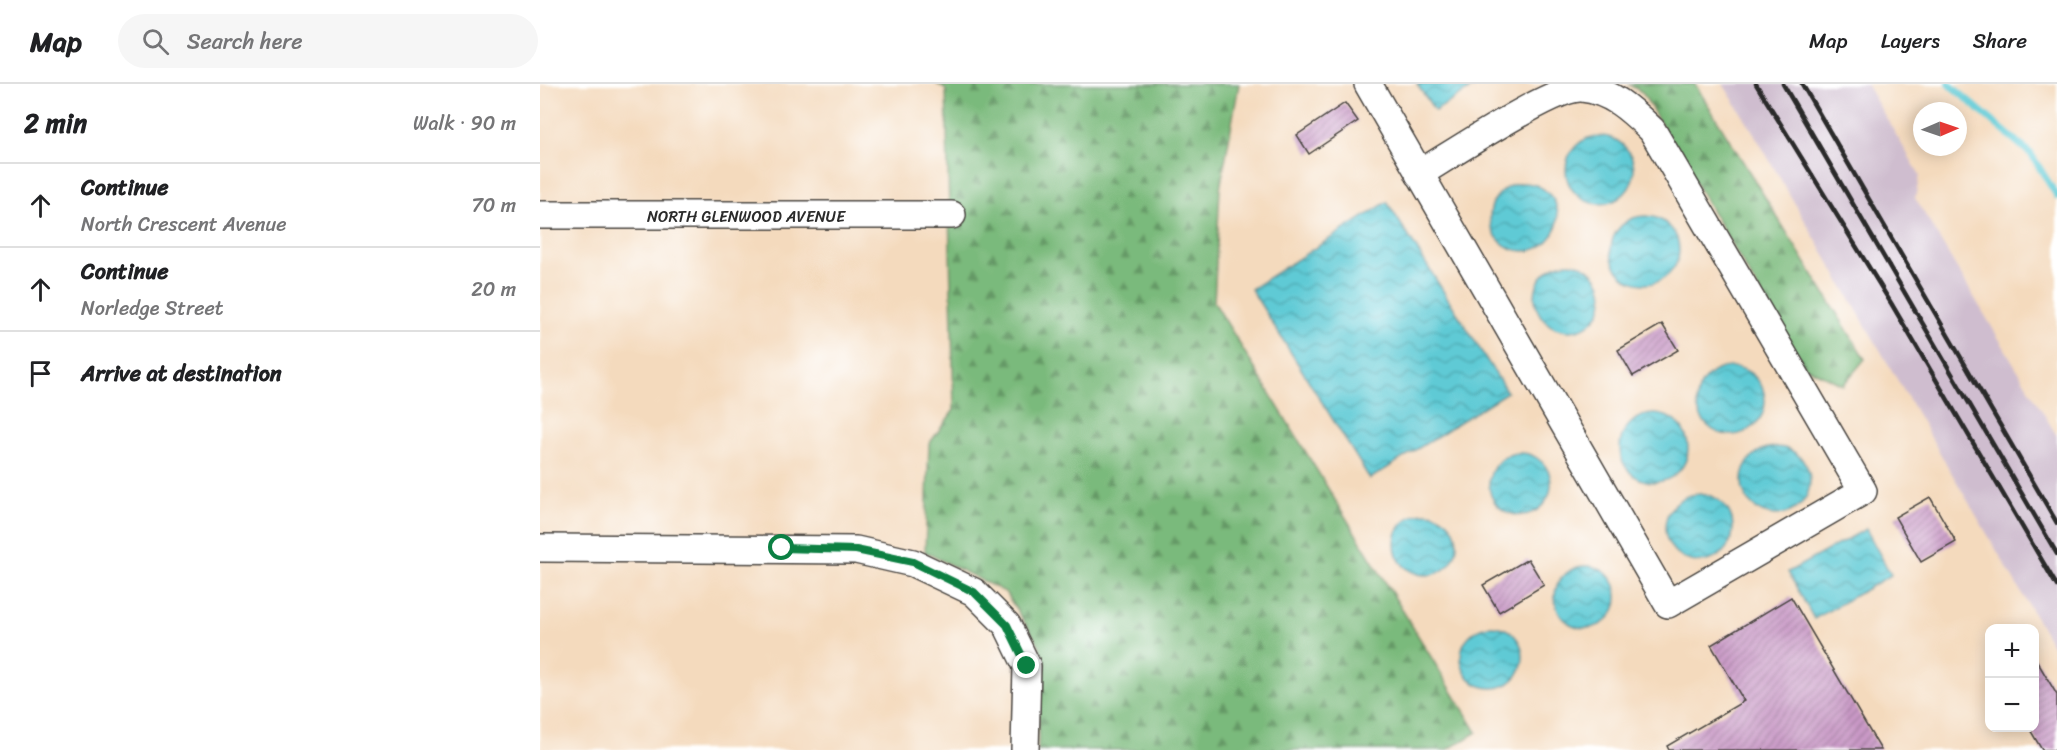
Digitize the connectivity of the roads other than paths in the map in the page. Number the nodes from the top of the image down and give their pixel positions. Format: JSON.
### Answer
{"nodes":[{"id":1,"x":1368,"y":84,"type":"edge"},
{"id":2,"x":1602,"y":89,"type":"edge"},
{"id":3,"x":1419,"y":174,"type":"junction"},
{"id":4,"x":540,"y":215,"type":"edge"},
{"id":5,"x":952,"y":215,"type":"dead end"},
{"id":6,"x":540,"y":548,"type":"edge"},
{"id":7,"x":1025,"y":750,"type":"edge"}],
"edges":[{"from":1,"to":3,"type":"street"},
{"from":2,"to":3,"type":"street"},
{"from":2,"to":3,"type":"street"},
{"from":4,"to":5,"type":"street","name":"NORTH GLENWOOD AVENUE"},
{"from":6,"to":7,"type":"street"}]}
